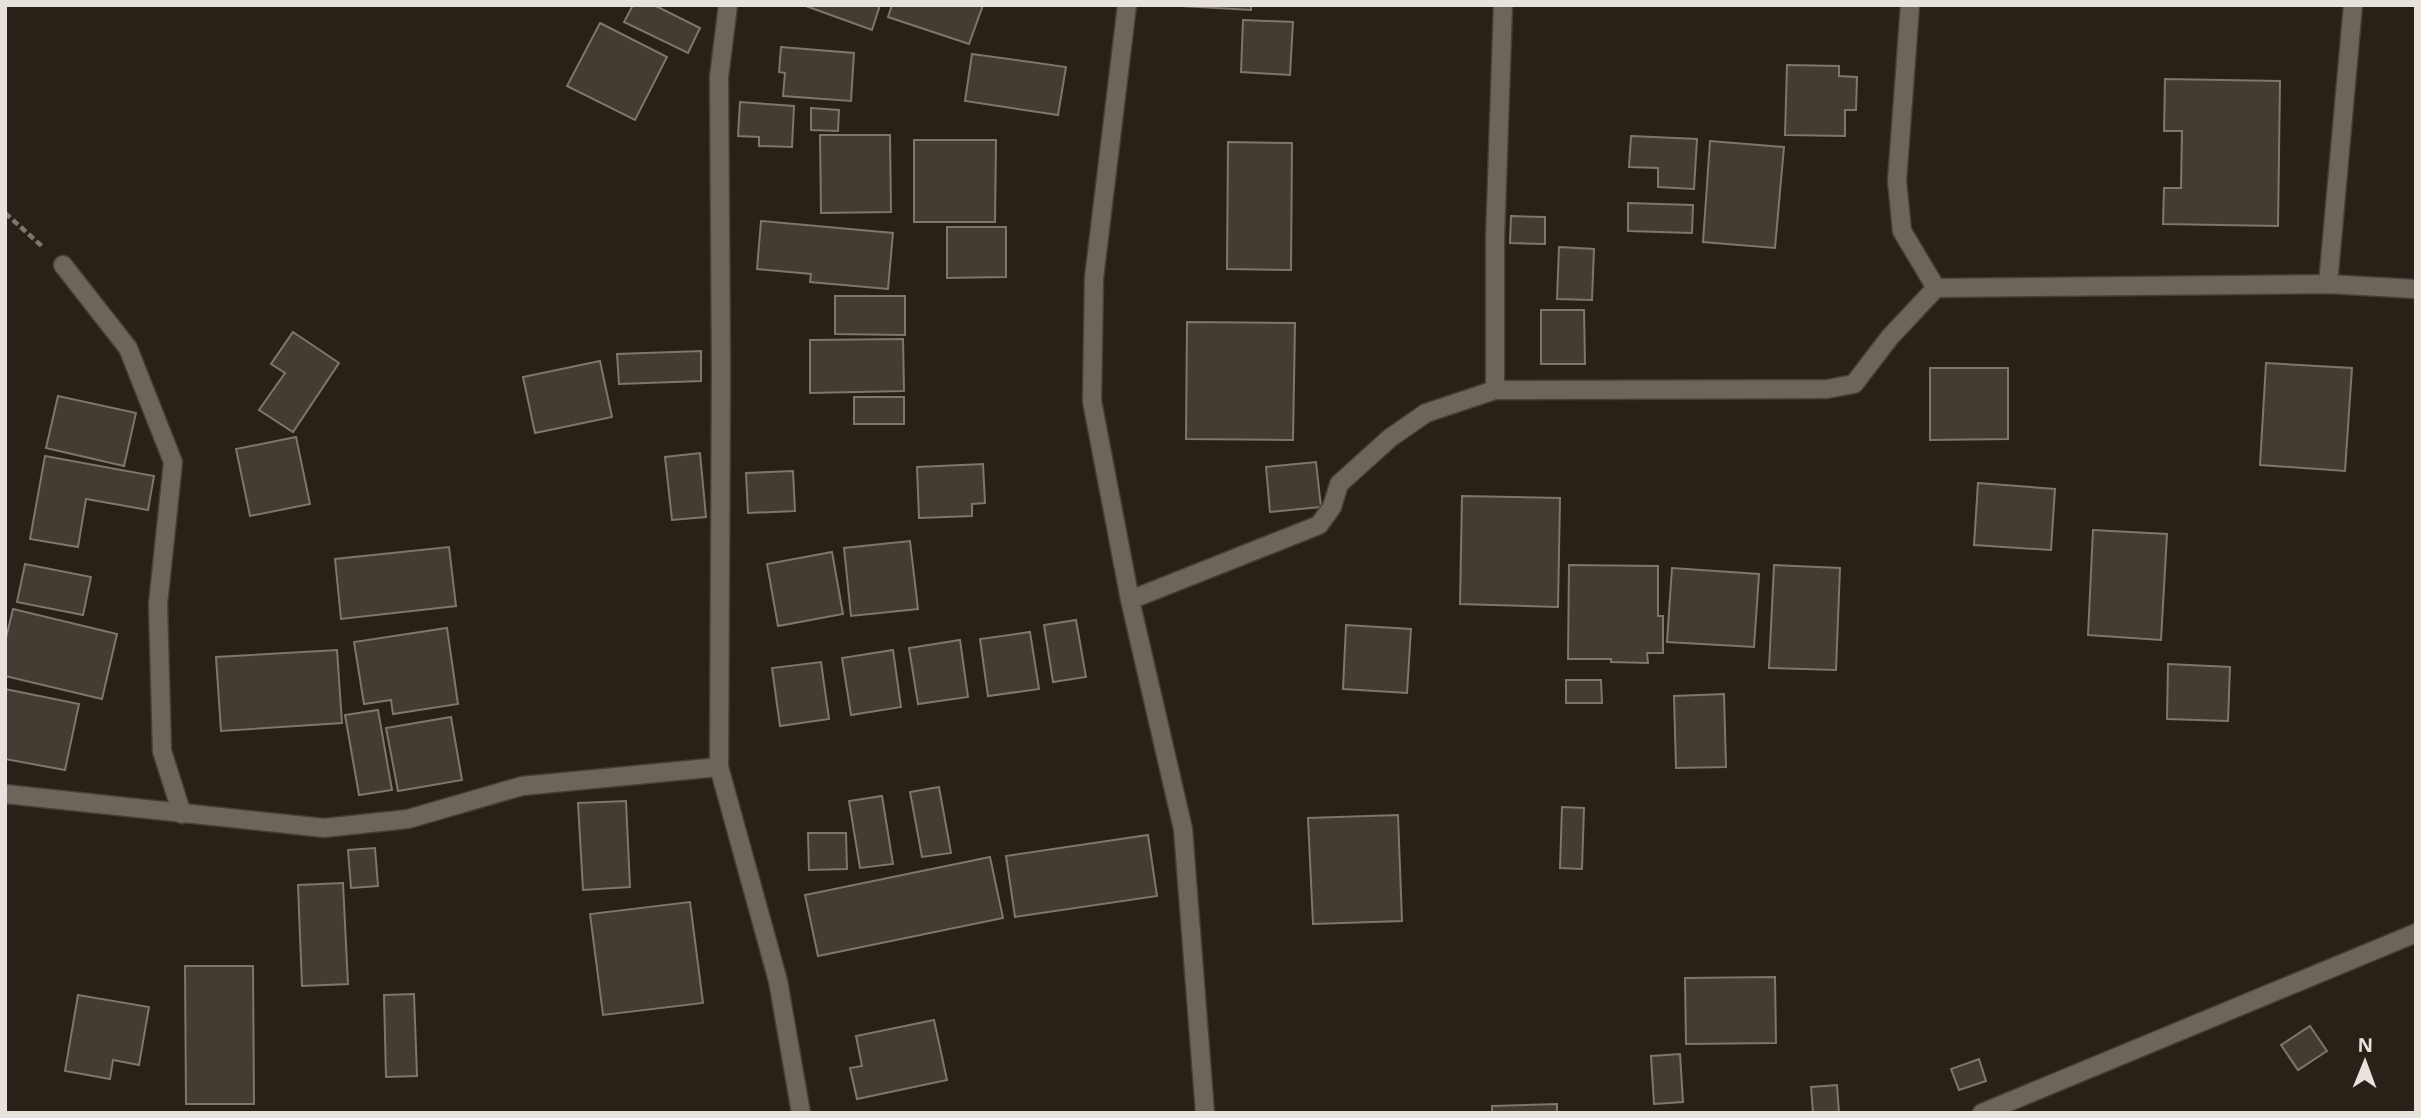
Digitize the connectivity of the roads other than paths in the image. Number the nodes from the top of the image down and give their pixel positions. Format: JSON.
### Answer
{"nodes":[{"id":1,"x":727,"y":5,"type":"edge"},
{"id":2,"x":1127,"y":5,"type":"edge"},
{"id":3,"x":1503,"y":5,"type":"edge"},
{"id":4,"x":1910,"y":5,"type":"edge"},
{"id":5,"x":2353,"y":5,"type":"edge"},
{"id":6,"x":63,"y":265,"type":"road end"},
{"id":7,"x":2328,"y":284,"type":"junction"},
{"id":8,"x":1936,"y":288,"type":"junction"},
{"id":9,"x":2416,"y":289,"type":"edge"},
{"id":10,"x":1495,"y":390,"type":"junction"},
{"id":11,"x":1130,"y":600,"type":"junction"},
{"id":12,"x":719,"y":767,"type":"junction"},
{"id":13,"x":5,"y":794,"type":"edge"},
{"id":14,"x":182,"y":814,"type":"junction"},
{"id":15,"x":2416,"y":933,"type":"edge"},
{"id":16,"x":801,"y":1113,"type":"edge"},
{"id":17,"x":1205,"y":1113,"type":"edge"},
{"id":18,"x":1982,"y":1113,"type":"edge"}],
"edges":[{"from":1,"to":12,"type":"street"},
{"from":2,"to":11,"type":"street"},
{"from":3,"to":10,"type":"street"},
{"from":4,"to":8,"type":"street"},
{"from":5,"to":7,"type":"street"},
{"from":6,"to":14,"type":"street"},
{"from":7,"to":8,"type":"street"},
{"from":7,"to":9,"type":"street"},
{"from":8,"to":10,"type":"street"},
{"from":10,"to":11,"type":"street"},
{"from":11,"to":17,"type":"street"},
{"from":12,"to":14,"type":"street"},
{"from":12,"to":16,"type":"street"},
{"from":13,"to":14,"type":"street"},
{"from":15,"to":18,"type":"street"}]}
